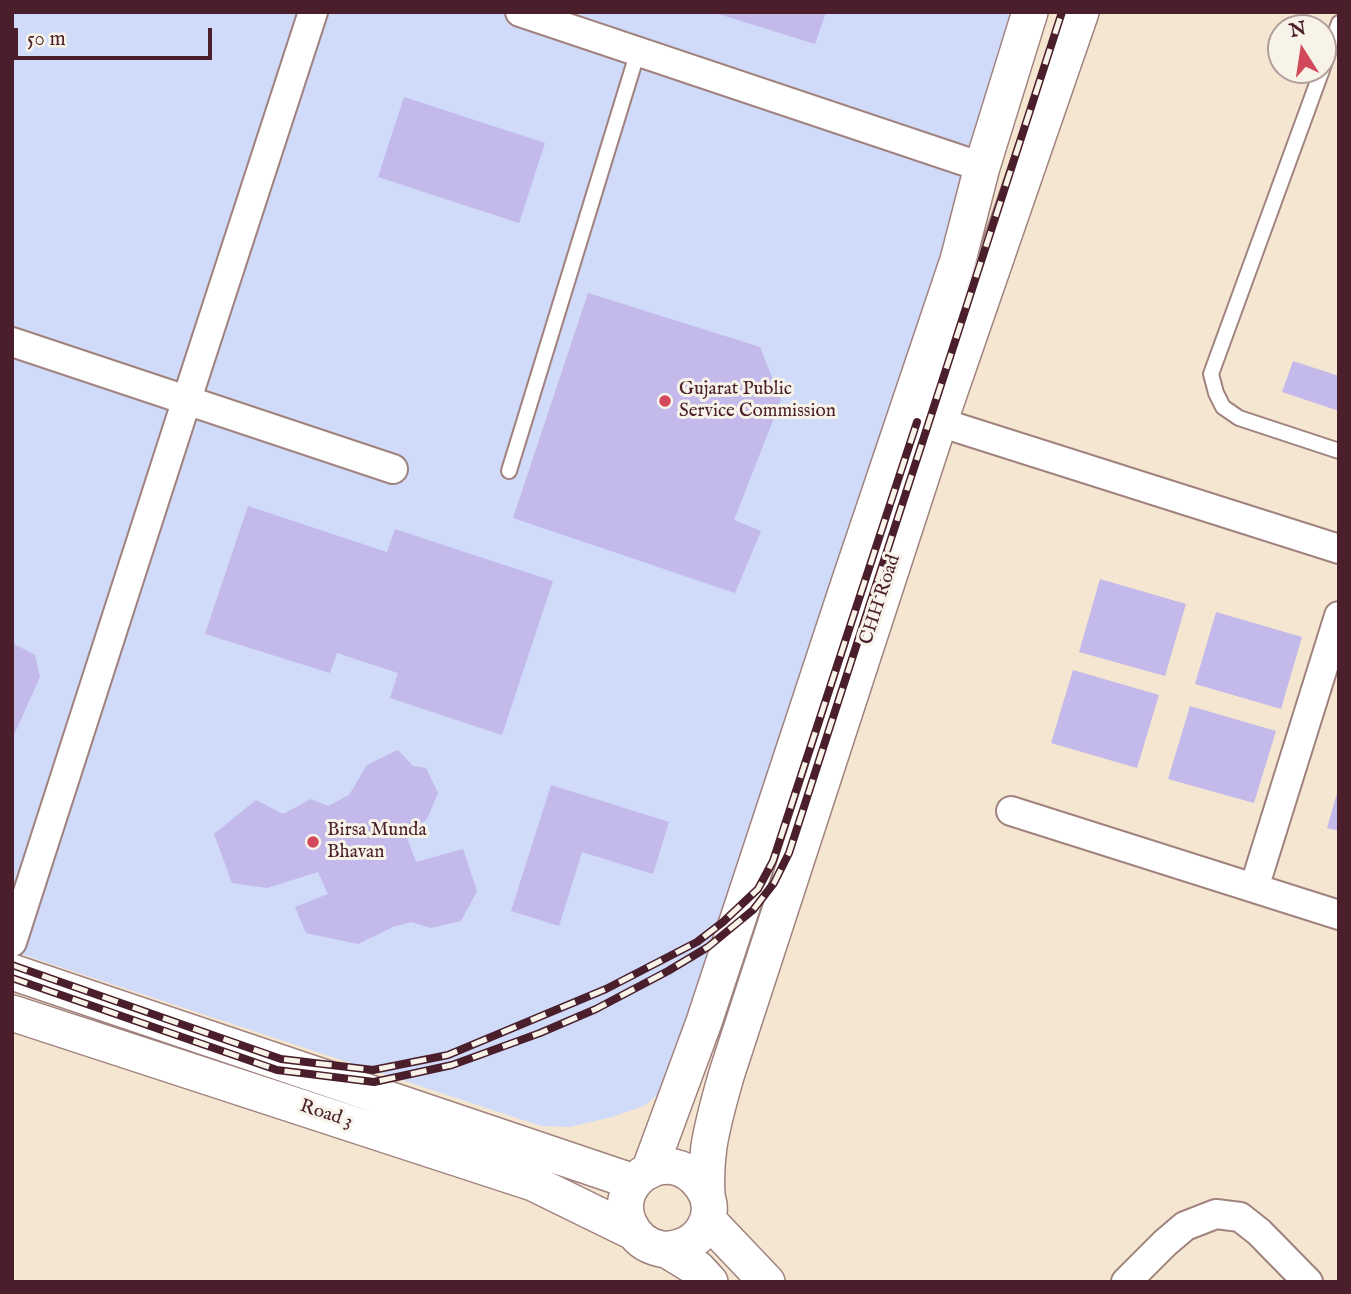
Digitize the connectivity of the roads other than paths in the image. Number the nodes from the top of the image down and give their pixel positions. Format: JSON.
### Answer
{"nodes":[{"id":1,"x":313,"y":12,"type":"edge"},
{"id":2,"x":520,"y":12,"type":"edge"},
{"id":3,"x":1030,"y":12,"type":"edge"},
{"id":4,"x":1081,"y":12,"type":"edge"},
{"id":5,"x":638,"y":51,"type":"junction"},
{"id":6,"x":1316,"y":84,"type":"edge"},
{"id":7,"x":982,"y":167,"type":"junction"},
{"id":8,"x":12,"y":342,"type":"edge"},
{"id":9,"x":187,"y":399,"type":"junction"},
{"id":10,"x":923,"y":417,"type":"junction"},
{"id":11,"x":1339,"y":451,"type":"edge"},
{"id":12,"x":393,"y":469,"type":"dead end"},
{"id":13,"x":509,"y":471,"type":"dead end"},
{"id":14,"x":1339,"y":549,"type":"edge"},
{"id":15,"x":1339,"y":616,"type":"edge"},
{"id":16,"x":1011,"y":811,"type":"dead end"},
{"id":17,"x":1254,"y":888,"type":"junction"},
{"id":18,"x":1339,"y":915,"type":"edge"},
{"id":19,"x":12,"y":942,"type":"edge"},
{"id":20,"x":12,"y":972,"type":"edge"},
{"id":21,"x":12,"y":1013,"type":"edge"},
{"id":22,"x":360,"y":1091,"type":"junction"},
{"id":23,"x":349,"y":1123,"type":"junction"},
{"id":24,"x":642,"y":1177,"type":"junction"},
{"id":25,"x":707,"y":1207,"type":"junction"},
{"id":26,"x":633,"y":1232,"type":"junction"},
{"id":27,"x":667,"y":1250,"type":"junction"},
{"id":28,"x":710,"y":1282,"type":"edge"},
{"id":29,"x":767,"y":1282,"type":"edge"},
{"id":30,"x":1126,"y":1282,"type":"edge"},
{"id":31,"x":1308,"y":1282,"type":"edge"}],
"edges":[{"from":1,"to":9,"type":"street"},
{"from":2,"to":5,"type":"street"},
{"from":3,"to":7,"type":"street"},
{"from":4,"to":10,"type":"street","name":"CHH Road"},
{"from":5,"to":7,"type":"street"},
{"from":5,"to":13,"type":"lane"},
{"from":6,"to":11,"type":"lane"},
{"from":7,"to":10,"type":"street"},
{"from":8,"to":9,"type":"street"},
{"from":9,"to":12,"type":"street"},
{"from":9,"to":19,"type":"street"},
{"from":10,"to":14,"type":"street"},
{"from":10,"to":24,"type":"street"},
{"from":10,"to":25,"type":"street","name":"CHH Road"},
{"from":15,"to":17,"type":"street"},
{"from":16,"to":17,"type":"street"},
{"from":17,"to":18,"type":"street"},
{"from":20,"to":22,"type":"street","name":"Road 3"},
{"from":21,"to":23,"type":"street","name":"Road 3"},
{"from":22,"to":23,"type":"street"},
{"from":22,"to":24,"type":"street","name":"Road 3"},
{"from":23,"to":26,"type":"street","name":"Road 3"},
{"from":24,"to":25,"type":"street"},
{"from":24,"to":26,"type":"street"},
{"from":25,"to":27,"type":"street"},
{"from":25,"to":29,"type":"street"},
{"from":26,"to":27,"type":"street"},
{"from":27,"to":28,"type":"street"},
{"from":30,"to":31,"type":"street"}]}
